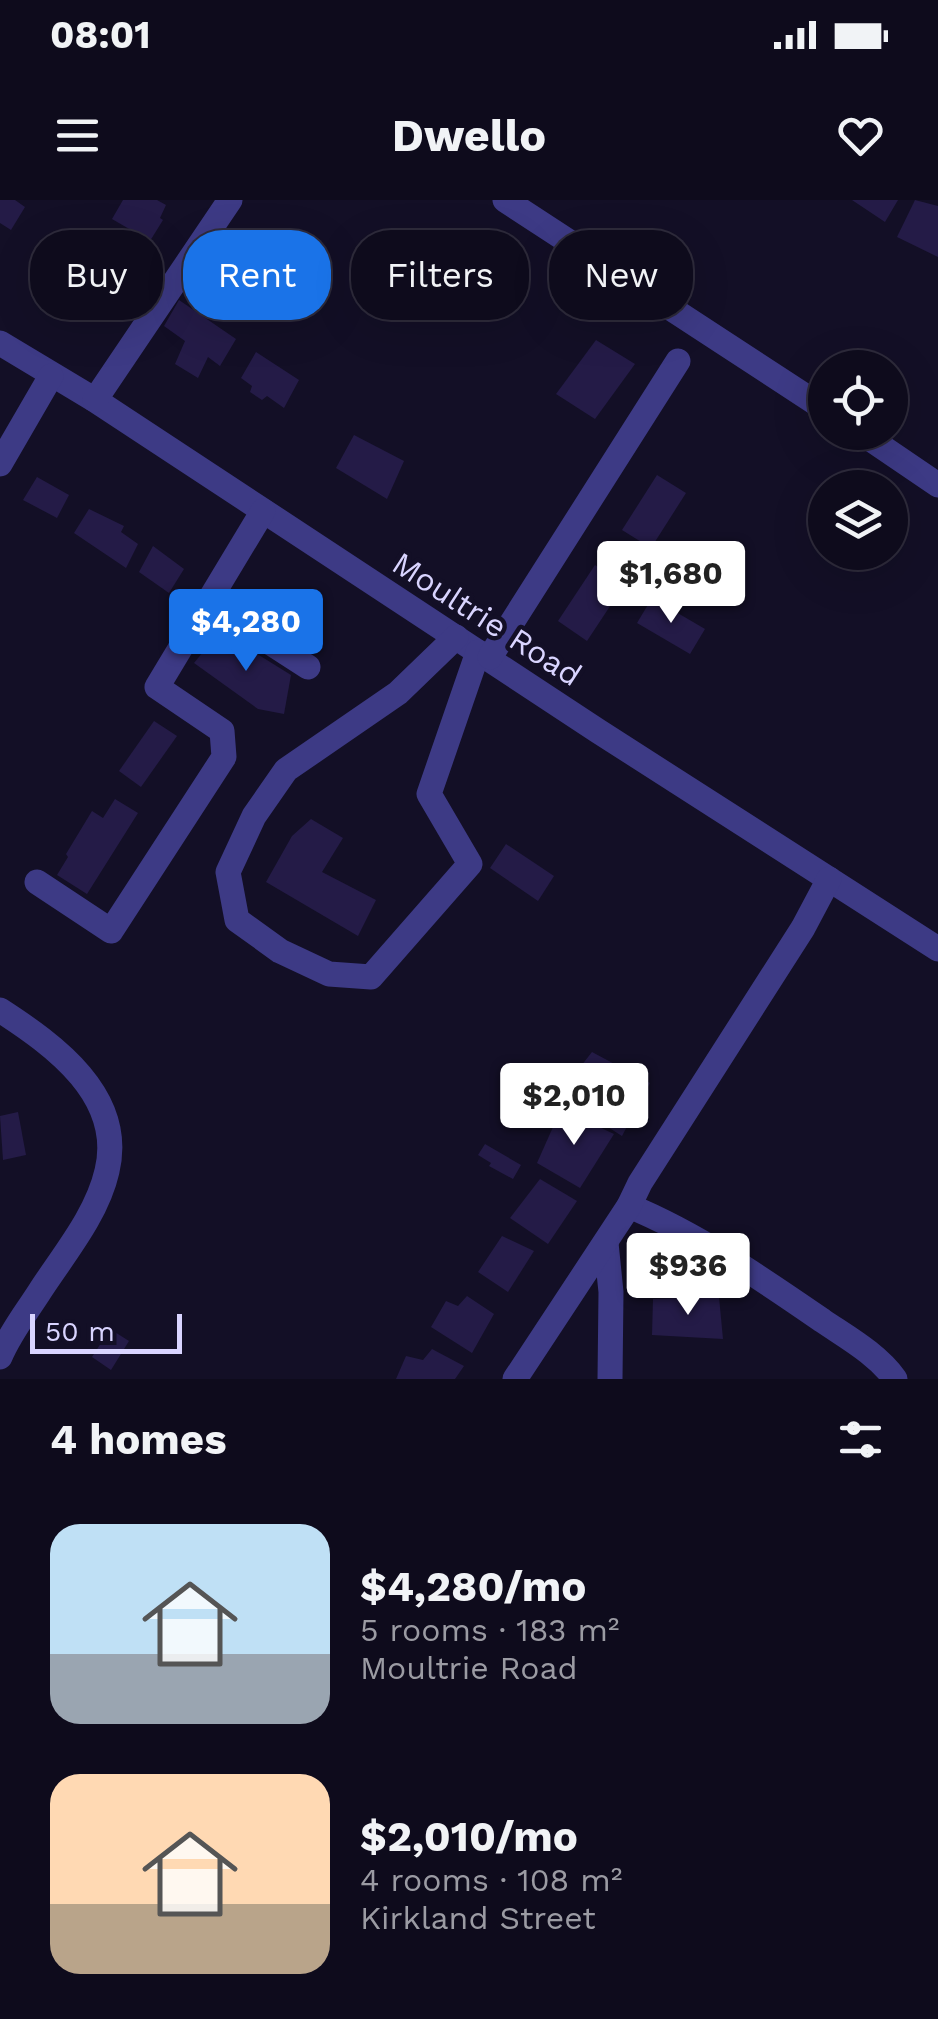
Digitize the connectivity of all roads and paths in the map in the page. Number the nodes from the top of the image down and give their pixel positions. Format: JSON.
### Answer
{"nodes":[{"id":1,"x":230,"y":200,"type":"edge"},
{"id":2,"x":505,"y":200,"type":"edge"},
{"id":3,"x":0,"y":343,"type":"edge"},
{"id":4,"x":678,"y":360,"type":"dead end"},
{"id":5,"x":51,"y":376,"type":"junction"},
{"id":6,"x":808,"y":398,"type":"edge"},
{"id":7,"x":95,"y":400,"type":"junction"},
{"id":8,"x":886,"y":450,"type":"edge"},
{"id":9,"x":0,"y":464,"type":"edge"},
{"id":10,"x":938,"y":485,"type":"edge"},
{"id":11,"x":263,"y":511,"type":"junction"},
{"id":12,"x":207,"y":602,"type":"junction"},
{"id":13,"x":456,"y":638,"type":"junction"},
{"id":14,"x":484,"y":655,"type":"junction"},
{"id":15,"x":308,"y":667,"type":"dead end"},
{"id":16,"x":829,"y":880,"type":"junction"},
{"id":17,"x":37,"y":882,"type":"dead end"},
{"id":18,"x":938,"y":949,"type":"edge"},
{"id":19,"x":0,"y":1010,"type":"edge"},
{"id":20,"x":629,"y":1206,"type":"junction"},
{"id":21,"x":606,"y":1242,"type":"junction"},
{"id":22,"x":0,"y":1357,"type":"edge"},
{"id":23,"x":515,"y":1379,"type":"edge"},
{"id":24,"x":610,"y":1379,"type":"edge"},
{"id":25,"x":895,"y":1379,"type":"edge"}],
"edges":[{"from":1,"to":7,"type":"street"},
{"from":2,"to":6,"type":"street"},
{"from":3,"to":5,"type":"street","name":"Moultrie Road"},
{"from":4,"to":14,"type":"street"},
{"from":5,"to":7,"type":"street","name":"Moultrie Road"},
{"from":5,"to":9,"type":"street"},
{"from":7,"to":11,"type":"street","name":"Moultrie Road"},
{"from":8,"to":10,"type":"street"},
{"from":11,"to":12,"type":"street"},
{"from":11,"to":13,"type":"street","name":"Moultrie Road"},
{"from":12,"to":15,"type":"street"},
{"from":12,"to":17,"type":"street"},
{"from":13,"to":14,"type":"street","name":"Moultrie Road"},
{"from":13,"to":14,"type":"street"},
{"from":14,"to":16,"type":"street","name":"Moultrie Road"},
{"from":16,"to":18,"type":"street","name":"Moultrie Road"},
{"from":16,"to":20,"type":"street"},
{"from":19,"to":22,"type":"street"},
{"from":20,"to":21,"type":"street"},
{"from":20,"to":25,"type":"street"},
{"from":21,"to":23,"type":"street"},
{"from":21,"to":24,"type":"street"}]}
